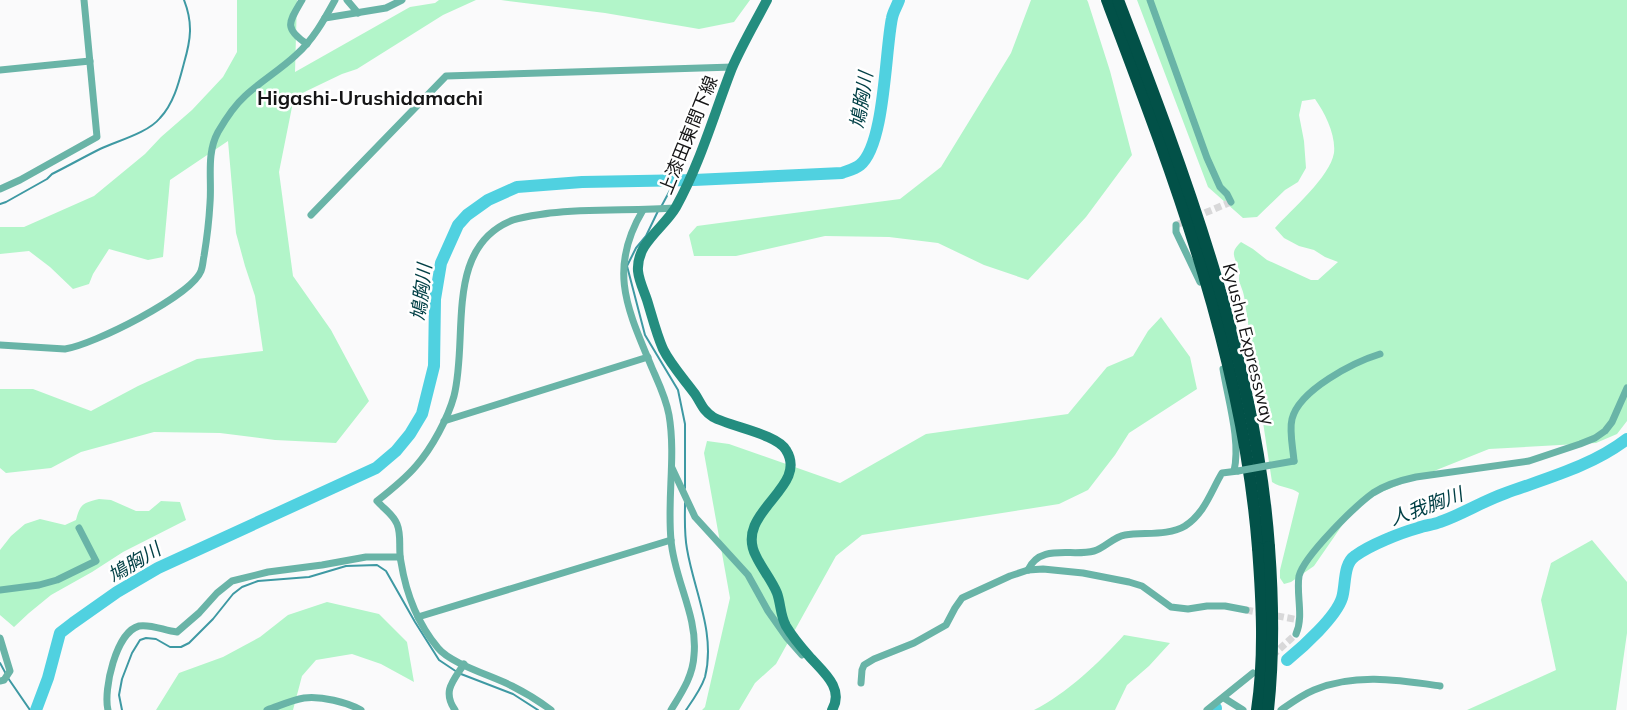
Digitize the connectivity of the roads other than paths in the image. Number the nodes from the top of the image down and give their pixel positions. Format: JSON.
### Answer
{"nodes":[{"id":1,"x":84,"y":0,"type":"edge"},
{"id":2,"x":302,"y":0,"type":"edge"},
{"id":3,"x":335,"y":0,"type":"edge"},
{"id":4,"x":348,"y":0,"type":"edge"},
{"id":5,"x":402,"y":0,"type":"edge"},
{"id":6,"x":767,"y":0,"type":"edge"},
{"id":7,"x":1107,"y":0,"type":"edge"},
{"id":8,"x":1118,"y":0,"type":"edge"},
{"id":9,"x":1150,"y":0,"type":"edge"},
{"id":10,"x":358,"y":13,"type":"junction"},
{"id":11,"x":325,"y":18,"type":"junction"},
{"id":12,"x":307,"y":44,"type":"junction"},
{"id":13,"x":90,"y":62,"type":"junction"},
{"id":14,"x":733,"y":66,"type":"junction"},
{"id":15,"x":0,"y":70,"type":"edge"},
{"id":16,"x":0,"y":189,"type":"edge"},
{"id":17,"x":1231,"y":202,"type":"dead end"},
{"id":18,"x":675,"y":208,"type":"junction"},
{"id":19,"x":643,"y":210,"type":"junction"},
{"id":20,"x":311,"y":215,"type":"dead end"},
{"id":21,"x":1176,"y":225,"type":"dead end"},
{"id":22,"x":0,"y":345,"type":"edge"},
{"id":23,"x":1380,"y":354,"type":"dead end"},
{"id":24,"x":648,"y":357,"type":"junction"},
{"id":25,"x":1627,"y":388,"type":"edge"},
{"id":26,"x":444,"y":421,"type":"junction"},
{"id":27,"x":672,"y":467,"type":"junction"},
{"id":28,"x":1236,"y":471,"type":"junction"},
{"id":29,"x":79,"y":528,"type":"dead end"},
{"id":30,"x":671,"y":540,"type":"junction"},
{"id":31,"x":1263,"y":547,"type":"junction"},
{"id":32,"x":400,"y":557,"type":"junction"},
{"id":33,"x":1028,"y":570,"type":"junction"},
{"id":34,"x":0,"y":590,"type":"edge"},
{"id":35,"x":1246,"y":610,"type":"tunnel mouth"},
{"id":36,"x":418,"y":617,"type":"junction"},
{"id":37,"x":1296,"y":634,"type":"tunnel mouth"},
{"id":38,"x":0,"y":638,"type":"edge"},
{"id":39,"x":464,"y":664,"type":"junction"},
{"id":40,"x":820,"y":668,"type":"junction"},
{"id":41,"x":1253,"y":673,"type":"dead end"},
{"id":42,"x":0,"y":681,"type":"edge"},
{"id":43,"x":861,"y":683,"type":"dead end"},
{"id":44,"x":1440,"y":686,"type":"dead end"},
{"id":45,"x":1224,"y":698,"type":"junction"},
{"id":46,"x":108,"y":710,"type":"edge"},
{"id":47,"x":267,"y":710,"type":"edge"},
{"id":48,"x":361,"y":710,"type":"edge"},
{"id":49,"x":455,"y":710,"type":"edge"},
{"id":50,"x":551,"y":710,"type":"edge"},
{"id":51,"x":671,"y":710,"type":"edge"},
{"id":52,"x":833,"y":710,"type":"edge"},
{"id":53,"x":1207,"y":710,"type":"edge"},
{"id":54,"x":1243,"y":710,"type":"edge"},
{"id":55,"x":1257,"y":710,"type":"edge"},
{"id":56,"x":1268,"y":710,"type":"edge"},
{"id":57,"x":1281,"y":710,"type":"edge"}],
"edges":[{"from":1,"to":13,"type":"street"},
{"from":2,"to":12,"type":"street"},
{"from":3,"to":11,"type":"street"},
{"from":4,"to":10,"type":"street"},
{"from":5,"to":10,"type":"street"},
{"from":6,"to":14,"type":"main road","name":"上漆田東間下線"},
{"from":7,"to":31,"type":"highway","name":"Kyushu Expressway"},
{"from":8,"to":31,"type":"highway","name":"Kyushu Expressway"},
{"from":9,"to":17,"type":"street"},
{"from":10,"to":11,"type":"street"},
{"from":11,"to":12,"type":"street"},
{"from":12,"to":22,"type":"street"},
{"from":13,"to":15,"type":"street"},
{"from":13,"to":16,"type":"street"},
{"from":14,"to":18,"type":"main road","name":"上漆田東間下線"},
{"from":14,"to":20,"type":"street"},
{"from":18,"to":19,"type":"street"},
{"from":18,"to":40,"type":"main road","name":"上漆田東間下線"},
{"from":19,"to":24,"type":"street"},
{"from":19,"to":26,"type":"street"},
{"from":21,"to":28,"type":"street"},
{"from":23,"to":28,"type":"street","bridge":true},
{"from":24,"to":26,"type":"street"},
{"from":24,"to":27,"type":"street"},
{"from":25,"to":37,"type":"street"},
{"from":26,"to":32,"type":"street"},
{"from":27,"to":30,"type":"street"},
{"from":27,"to":40,"type":"street"},
{"from":28,"to":33,"type":"street"},
{"from":29,"to":34,"type":"street"},
{"from":30,"to":36,"type":"street"},
{"from":30,"to":51,"type":"street"},
{"from":31,"to":55,"type":"highway","name":"Kyushu Expressway","bridge":true},
{"from":31,"to":56,"type":"highway","name":"Kyushu Expressway","bridge":true},
{"from":32,"to":36,"type":"street"},
{"from":32,"to":46,"type":"street"},
{"from":33,"to":35,"type":"street"},
{"from":33,"to":43,"type":"street"},
{"from":36,"to":39,"type":"street"},
{"from":38,"to":42,"type":"street"},
{"from":39,"to":49,"type":"street"},
{"from":39,"to":50,"type":"street"},
{"from":40,"to":52,"type":"main road","name":"上漆田東間下線"},
{"from":41,"to":45,"type":"street"},
{"from":44,"to":57,"type":"street"},
{"from":45,"to":53,"type":"street"},
{"from":45,"to":54,"type":"street"},
{"from":47,"to":48,"type":"street"}]}
